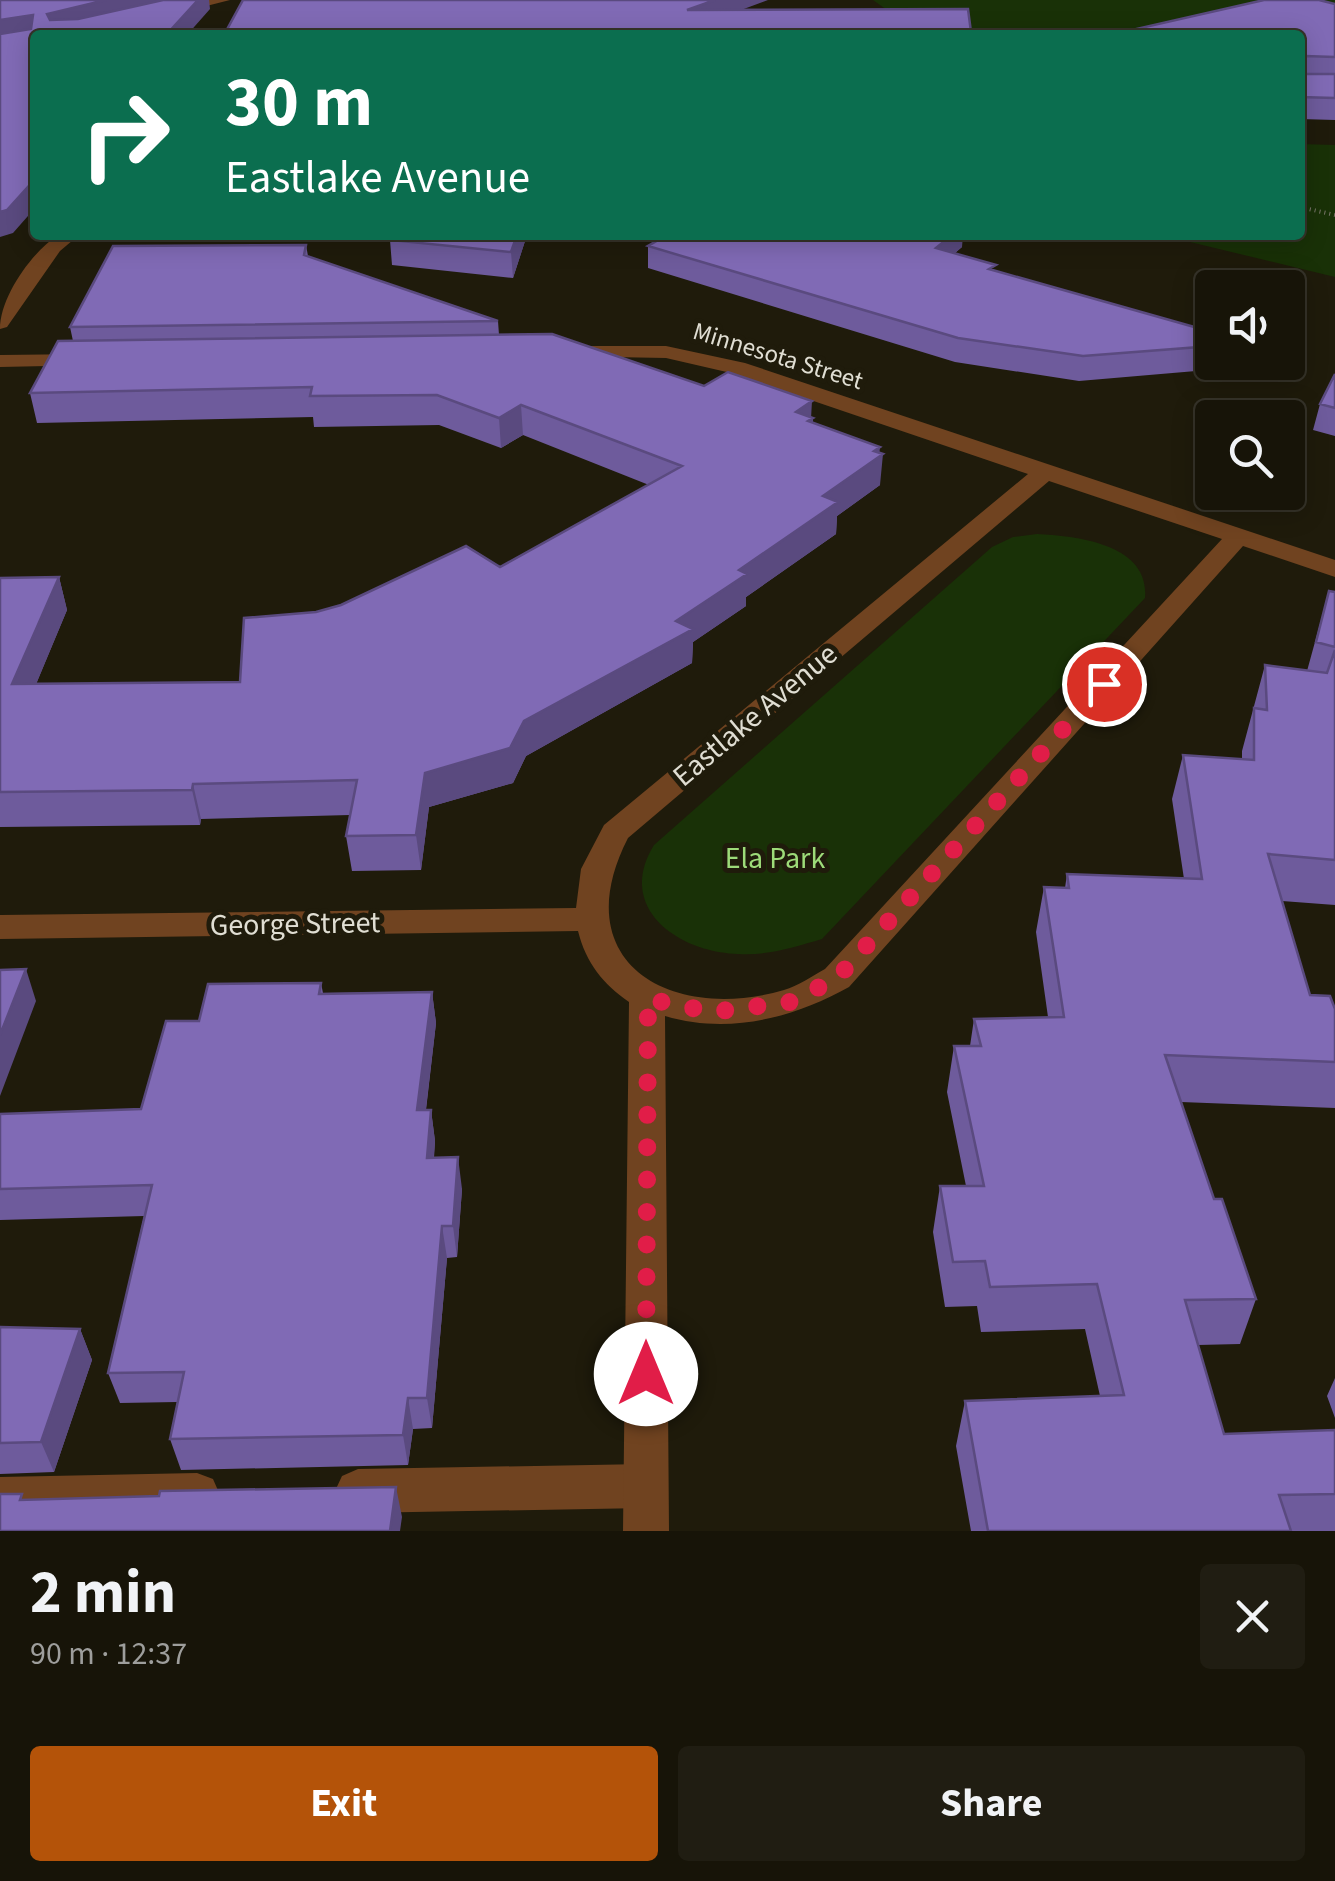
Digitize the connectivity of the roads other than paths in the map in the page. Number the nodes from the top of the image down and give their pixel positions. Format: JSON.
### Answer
{"nodes":[{"id":1,"x":223,"y":0,"type":"edge"},
{"id":2,"x":151,"y":16,"type":"edge"},
{"id":3,"x":62,"y":240,"type":"edge"},
{"id":4,"x":0,"y":323,"type":"edge"},
{"id":5,"x":537,"y":352,"type":"edge"},
{"id":6,"x":120,"y":359,"type":"edge"},
{"id":7,"x":0,"y":361,"type":"edge"},
{"id":8,"x":1045,"y":472,"type":"junction"},
{"id":9,"x":1238,"y":537,"type":"junction"},
{"id":10,"x":1335,"y":568,"type":"edge"},
{"id":11,"x":591,"y":919,"type":"junction"},
{"id":12,"x":0,"y":927,"type":"edge"},
{"id":13,"x":648,"y":999,"type":"junction"},
{"id":14,"x":645,"y":1486,"type":"junction"},
{"id":15,"x":324,"y":1492,"type":"edge"},
{"id":16,"x":248,"y":1494,"type":"edge"},
{"id":17,"x":0,"y":1499,"type":"edge"},
{"id":18,"x":646,"y":1531,"type":"edge"}],
"edges":[{"from":1,"to":2,"type":"street"},
{"from":3,"to":4,"type":"street"},
{"from":5,"to":8,"type":"street","name":"Minnesota Street"},
{"from":6,"to":7,"type":"street"},
{"from":8,"to":9,"type":"street","name":"Minnesota Street"},
{"from":8,"to":11,"type":"street","name":"Eastlake Avenue"},
{"from":9,"to":10,"type":"street","name":"Minnesota Street"},
{"from":9,"to":13,"type":"street","name":"Eastlake Avenue"},
{"from":11,"to":12,"type":"street","name":"George Street"},
{"from":11,"to":13,"type":"street","name":"Eastlake Avenue"},
{"from":13,"to":14,"type":"street"},
{"from":14,"to":15,"type":"street"},
{"from":14,"to":18,"type":"street"},
{"from":16,"to":17,"type":"street"}]}
